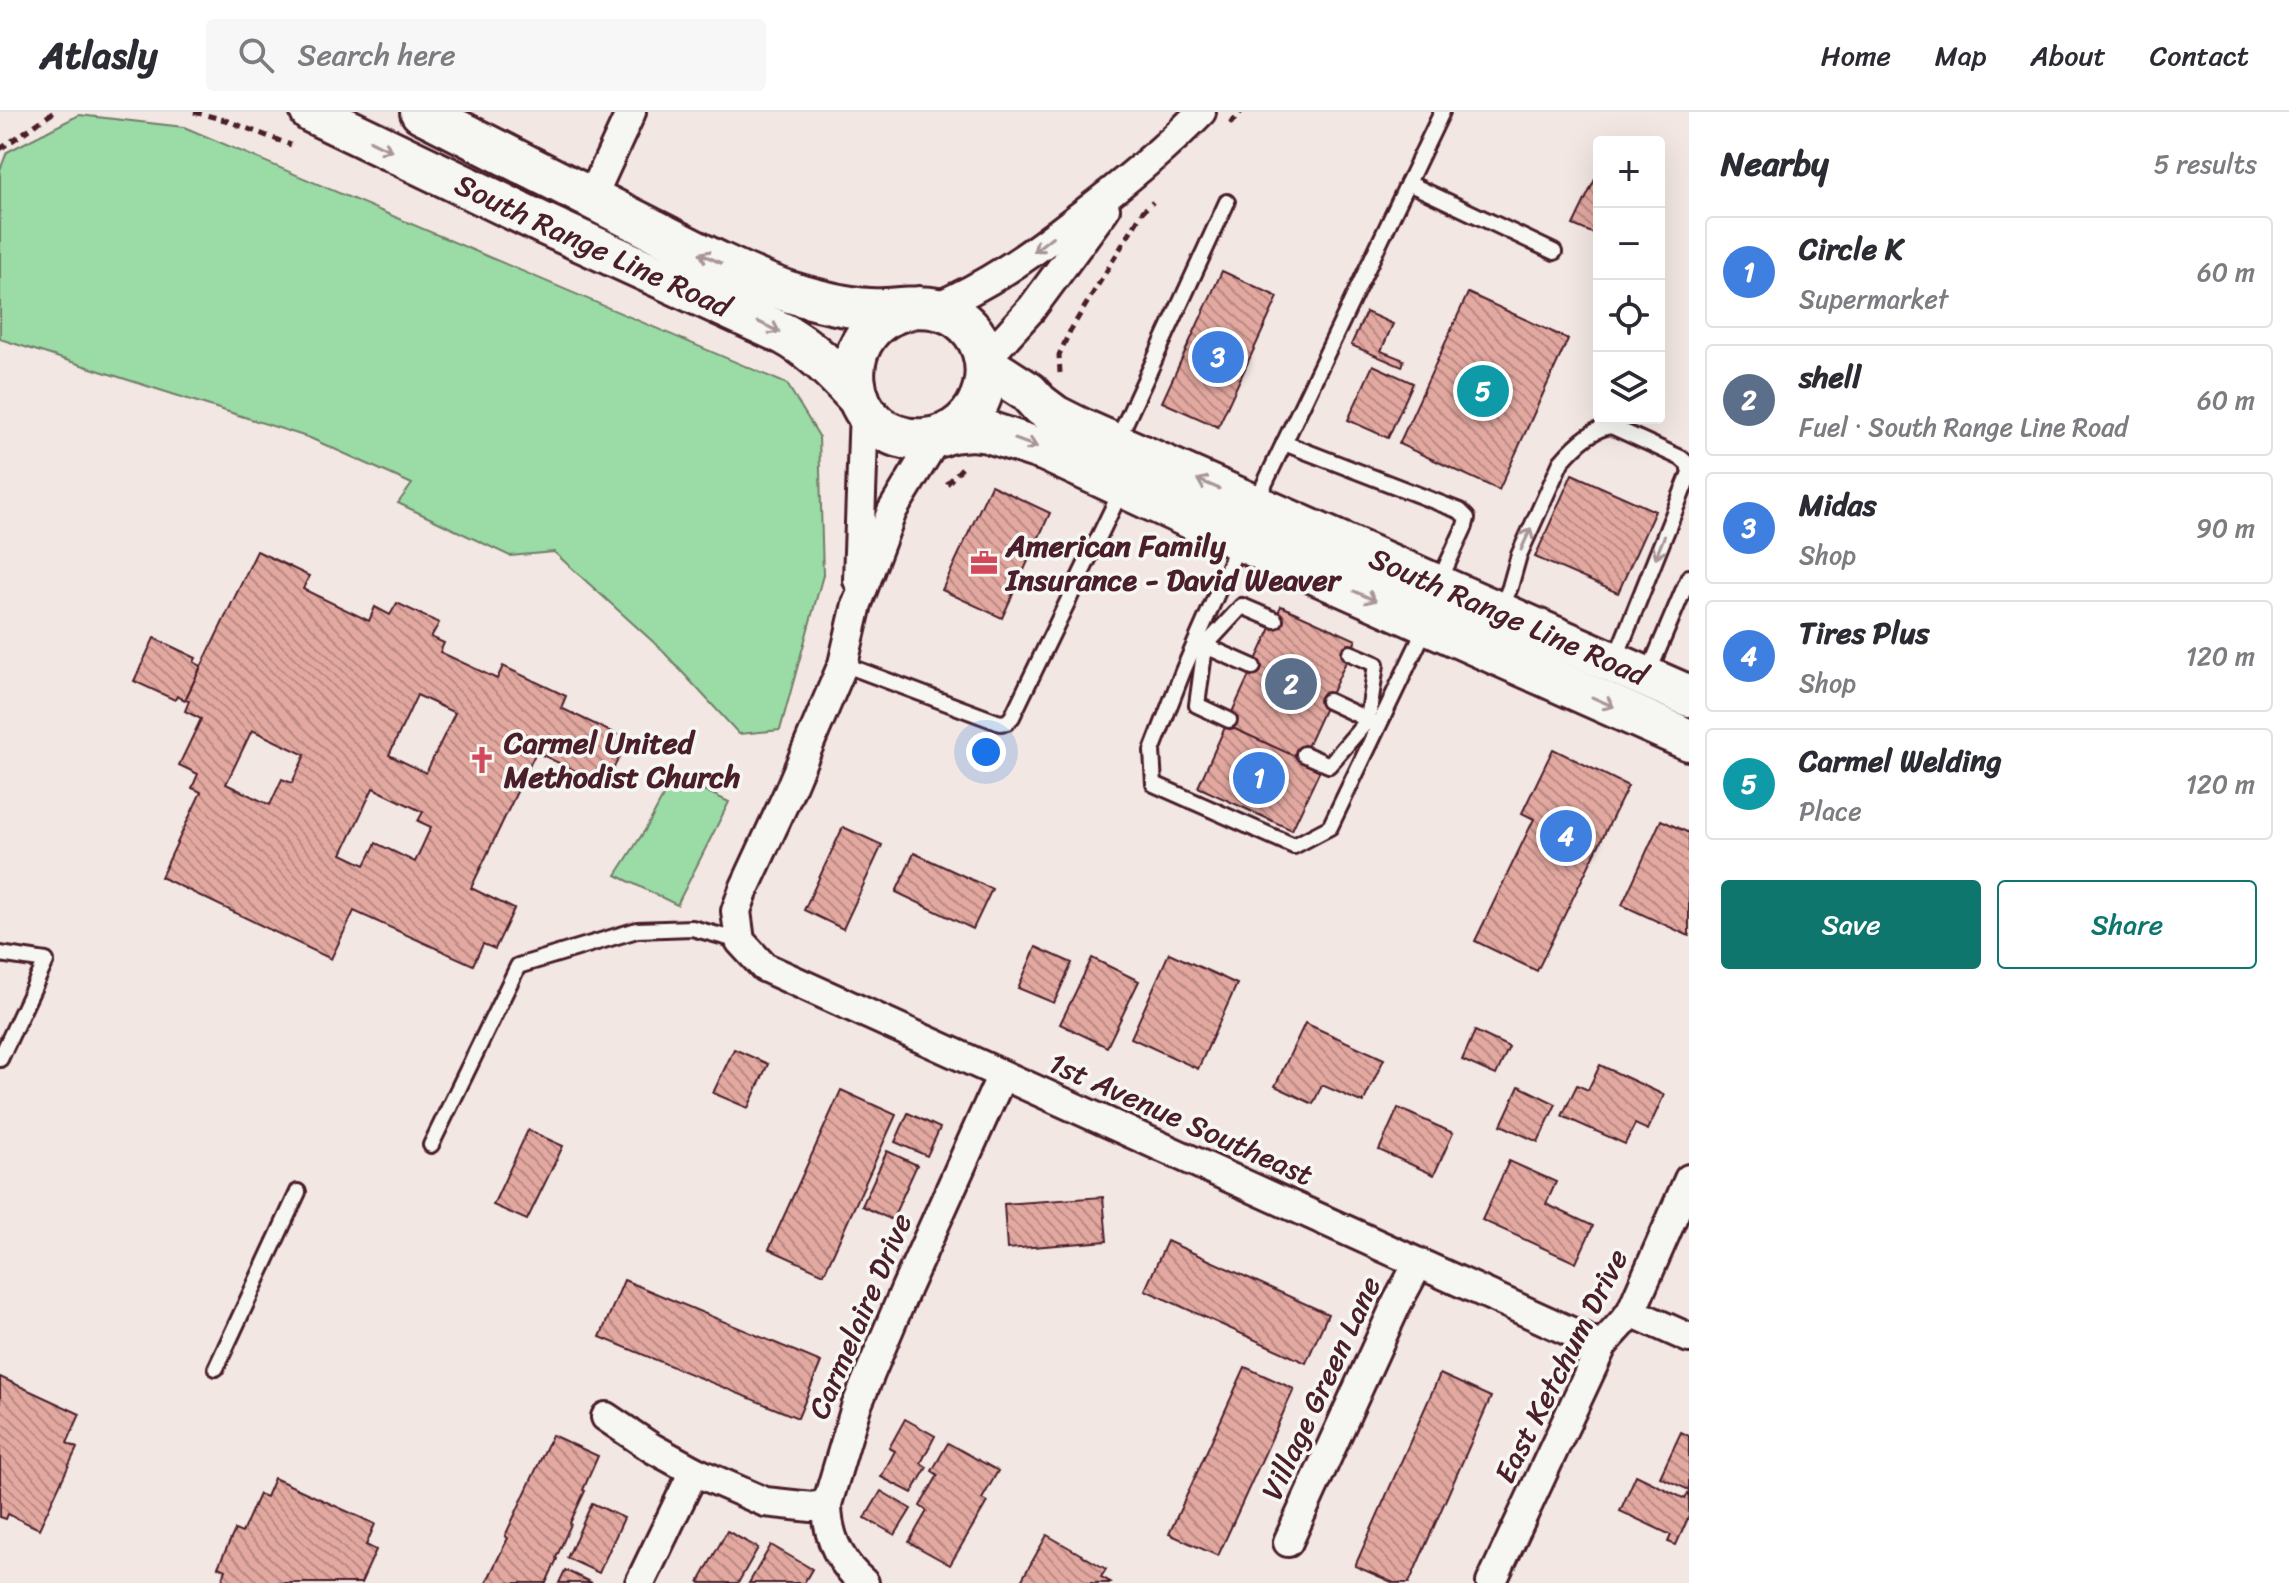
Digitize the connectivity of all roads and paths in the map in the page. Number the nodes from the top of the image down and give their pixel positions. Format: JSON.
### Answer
{"nodes":[{"id":1,"x":54,"y":112,"type":"edge"},
{"id":2,"x":311,"y":112,"type":"edge"},
{"id":3,"x":421,"y":112,"type":"edge"},
{"id":4,"x":631,"y":112,"type":"edge"},
{"id":5,"x":1201,"y":112,"type":"edge"},
{"id":6,"x":1241,"y":112,"type":"edge"},
{"id":7,"x":1442,"y":112,"type":"edge"},
{"id":8,"x":1221,"y":133,"type":"dead end"},
{"id":9,"x":0,"y":149,"type":"edge"},
{"id":10,"x":1128,"y":180,"type":"junction"},
{"id":11,"x":1408,"y":183,"type":"junction"},
{"id":12,"x":591,"y":199,"type":"junction"},
{"id":13,"x":1155,"y":200,"type":"dead end"},
{"id":14,"x":1227,"y":202,"type":"dead end"},
{"id":15,"x":1554,"y":252,"type":"dead end"},
{"id":16,"x":927,"y":307,"type":"junction"},
{"id":17,"x":986,"y":363,"type":"junction"},
{"id":18,"x":1061,"y":377,"type":"dead end"},
{"id":19,"x":862,"y":404,"type":"junction"},
{"id":20,"x":944,"y":435,"type":"junction"},
{"id":21,"x":1284,"y":443,"type":"junction"},
{"id":22,"x":1115,"y":445,"type":"junction"},
{"id":23,"x":1689,"y":472,"type":"edge"},
{"id":24,"x":1123,"y":487,"type":"junction"},
{"id":25,"x":1248,"y":523,"type":"junction"},
{"id":26,"x":1689,"y":577,"type":"edge"},
{"id":27,"x":1438,"y":585,"type":"junction"},
{"id":28,"x":857,"y":604,"type":"junction"},
{"id":29,"x":1500,"y":612,"type":"junction"},
{"id":30,"x":1275,"y":620,"type":"dead end"},
{"id":31,"x":1427,"y":623,"type":"junction"},
{"id":32,"x":1200,"y":644,"type":"junction"},
{"id":33,"x":1350,"y":653,"type":"dead end"},
{"id":34,"x":843,"y":664,"type":"junction"},
{"id":35,"x":1253,"y":667,"type":"dead end"},
{"id":36,"x":1630,"y":670,"type":"junction"},
{"id":37,"x":1689,"y":696,"type":"edge"},
{"id":38,"x":1328,"y":701,"type":"dead end"},
{"id":39,"x":1229,"y":720,"type":"dead end"},
{"id":40,"x":1373,"y":723,"type":"junction"},
{"id":41,"x":1689,"y":740,"type":"edge"},
{"id":42,"x":1304,"y":754,"type":"dead end"},
{"id":43,"x":740,"y":941,"type":"junction"},
{"id":44,"x":0,"y":954,"type":"edge"},
{"id":45,"x":0,"y":1059,"type":"edge"},
{"id":46,"x":1002,"y":1075,"type":"junction"},
{"id":47,"x":431,"y":1145,"type":"dead end"},
{"id":48,"x":1689,"y":1179,"type":"edge"},
{"id":49,"x":298,"y":1192,"type":"dead end"},
{"id":50,"x":1418,"y":1264,"type":"junction"},
{"id":51,"x":1631,"y":1312,"type":"junction"},
{"id":52,"x":1689,"y":1338,"type":"edge"},
{"id":53,"x":1602,"y":1346,"type":"junction"},
{"id":54,"x":216,"y":1368,"type":"dead end"},
{"id":55,"x":606,"y":1417,"type":"dead end"},
{"id":56,"x":694,"y":1471,"type":"junction"},
{"id":57,"x":827,"y":1504,"type":"junction"},
{"id":58,"x":1288,"y":1542,"type":"dead end"},
{"id":59,"x":640,"y":1583,"type":"edge"},
{"id":60,"x":864,"y":1583,"type":"edge"},
{"id":61,"x":1491,"y":1583,"type":"edge"}],
"edges":[{"from":1,"to":9,"type":"path"},
{"from":2,"to":19,"type":"main road","name":"South Range Line Road","one_way":true},
{"from":3,"to":12,"type":"main road","name":"South Range Line Road"},
{"from":4,"to":12,"type":"street"},
{"from":5,"to":10,"type":"street"},
{"from":6,"to":8,"type":"path"},
{"from":7,"to":11,"type":"lane"},
{"from":10,"to":16,"type":"street","one_way":true},
{"from":10,"to":17,"type":"street"},
{"from":11,"to":15,"type":"lane"},
{"from":11,"to":21,"type":"lane"},
{"from":16,"to":12,"type":"main road","name":"South Range Line Road","one_way":true},
{"from":13,"to":18,"type":"path"},
{"from":14,"to":22,"type":"lane"},
{"from":16,"to":17,"type":"main road"},
{"from":16,"to":19,"type":"main road"},
{"from":17,"to":20,"type":"main road"},
{"from":17,"to":22,"type":"main road","name":"South Range Line Road"},
{"from":19,"to":20,"type":"main road"},
{"from":19,"to":28,"type":"street"},
{"from":20,"to":24,"type":"main road","name":"South Range Line Road","one_way":true},
{"from":20,"to":28,"type":"street"},
{"from":21,"to":25,"type":"lane"},
{"from":21,"to":27,"type":"lane"},
{"from":25,"to":22,"type":"main road","name":"South Range Line Road","one_way":true},
{"from":29,"to":23,"type":"lane","one_way":true},
{"from":23,"to":36,"type":"lane","one_way":true},
{"from":24,"to":25,"type":"main road","name":"South Range Line Road"},
{"from":24,"to":34,"type":"lane"},
{"from":25,"to":27,"type":"main road","name":"South Range Line Road"},
{"from":25,"to":31,"type":"main road","name":"South Range Line Road","one_way":true},
{"from":25,"to":32,"type":"lane"},
{"from":26,"to":36,"type":"lane"},
{"from":27,"to":29,"type":"main road","name":"South Range Line Road"},
{"from":28,"to":34,"type":"street"},
{"from":29,"to":36,"type":"main road","name":"South Range Line Road"},
{"from":30,"to":32,"type":"lane"},
{"from":31,"to":40,"type":"lane"},
{"from":31,"to":41,"type":"main road","name":"South Range Line Road","one_way":true},
{"from":32,"to":35,"type":"lane"},
{"from":32,"to":39,"type":"lane"},
{"from":32,"to":40,"type":"lane"},
{"from":33,"to":40,"type":"lane"},
{"from":34,"to":43,"type":"street"},
{"from":36,"to":37,"type":"main road","name":"South Range Line Road"},
{"from":38,"to":40,"type":"lane"},
{"from":40,"to":42,"type":"lane"},
{"from":43,"to":46,"type":"street","name":"1st Avenue Southeast"},
{"from":43,"to":47,"type":"lane"},
{"from":44,"to":45,"type":"lane"},
{"from":46,"to":50,"type":"street","name":"1st Avenue Southeast"},
{"from":46,"to":57,"type":"street","name":"Carmelaire Drive"},
{"from":48,"to":51,"type":"street","name":"East Ketchum Drive"},
{"from":49,"to":54,"type":"lane"},
{"from":50,"to":53,"type":"street","name":"1st Avenue Southeast"},
{"from":50,"to":58,"type":"street","name":"Village Green Lane"},
{"from":51,"to":52,"type":"street"},
{"from":51,"to":53,"type":"street","name":"East Ketchum Drive"},
{"from":53,"to":61,"type":"street","name":"East Ketchum Drive"},
{"from":55,"to":56,"type":"street"},
{"from":56,"to":57,"type":"street"},
{"from":56,"to":59,"type":"street"},
{"from":57,"to":60,"type":"street","name":"Carmelaire Drive"}]}
